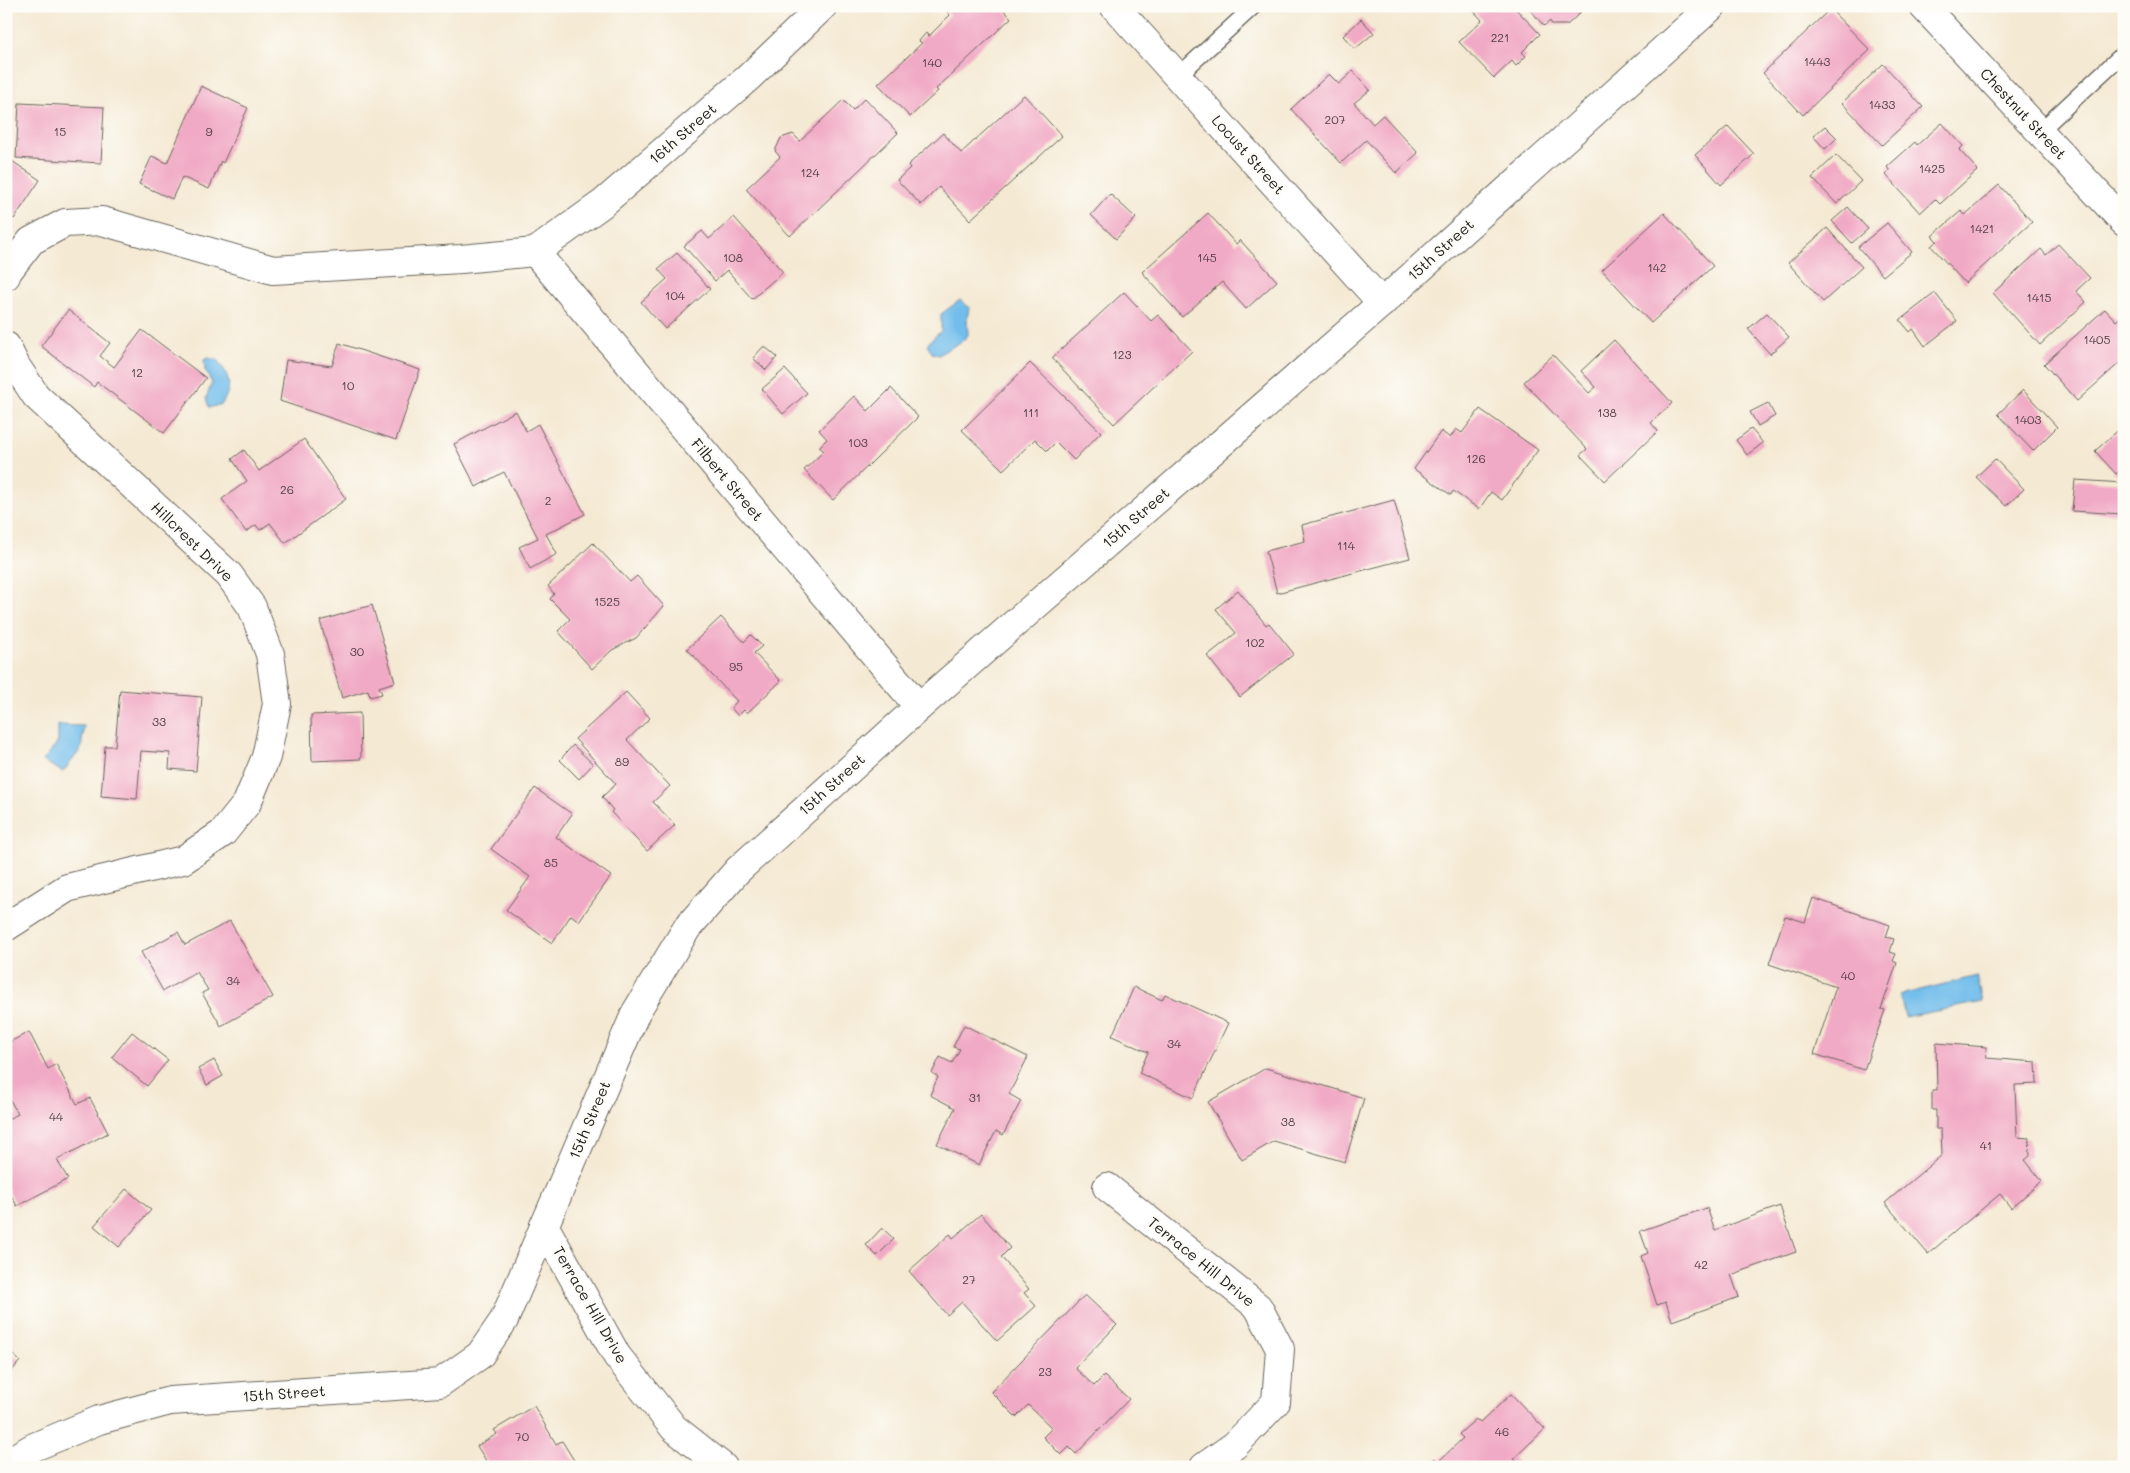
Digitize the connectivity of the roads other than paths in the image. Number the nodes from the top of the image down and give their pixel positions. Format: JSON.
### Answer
{"nodes":[{"id":1,"x":823,"y":6,"type":"edge"},
{"id":2,"x":1114,"y":6,"type":"edge"},
{"id":3,"x":1254,"y":6,"type":"edge"},
{"id":4,"x":1712,"y":6,"type":"edge"},
{"id":5,"x":1923,"y":6,"type":"edge"},
{"id":6,"x":2124,"y":53,"type":"edge"},
{"id":7,"x":1178,"y":76,"type":"junction"},
{"id":8,"x":2040,"y":131,"type":"junction"},
{"id":9,"x":2124,"y":222,"type":"edge"},
{"id":10,"x":535,"y":252,"type":"junction"},
{"id":11,"x":6,"y":276,"type":"edge"},
{"id":12,"x":1382,"y":303,"type":"junction"},
{"id":13,"x":6,"y":346,"type":"edge"},
{"id":14,"x":919,"y":707,"type":"junction"},
{"id":15,"x":6,"y":927,"type":"edge"},
{"id":16,"x":1107,"y":1186,"type":"dead end"},
{"id":17,"x":544,"y":1225,"type":"junction"},
{"id":18,"x":6,"y":1463,"type":"edge"},
{"id":19,"x":723,"y":1467,"type":"edge"},
{"id":20,"x":1204,"y":1467,"type":"edge"}],
"edges":[{"from":1,"to":10,"type":"street","name":"16th Street"},
{"from":2,"to":7,"type":"street","name":"Locust Street"},
{"from":3,"to":7,"type":"lane"},
{"from":4,"to":12,"type":"street","name":"15th Street"},
{"from":5,"to":8,"type":"street","name":"Chestnut Street"},
{"from":6,"to":8,"type":"lane"},
{"from":7,"to":12,"type":"street","name":"Locust Street"},
{"from":8,"to":9,"type":"street","name":"Chestnut Street"},
{"from":10,"to":11,"type":"street"},
{"from":10,"to":14,"type":"street","name":"Filbert Street"},
{"from":12,"to":14,"type":"street","name":"15th Street"},
{"from":13,"to":15,"type":"street","name":"Hillcrest Drive"},
{"from":14,"to":17,"type":"street","name":"15th Street"},
{"from":16,"to":20,"type":"street","name":"Terrace Hill Drive"},
{"from":17,"to":18,"type":"street","name":"15th Street"},
{"from":17,"to":19,"type":"street","name":"Terrace Hill Drive"}]}
